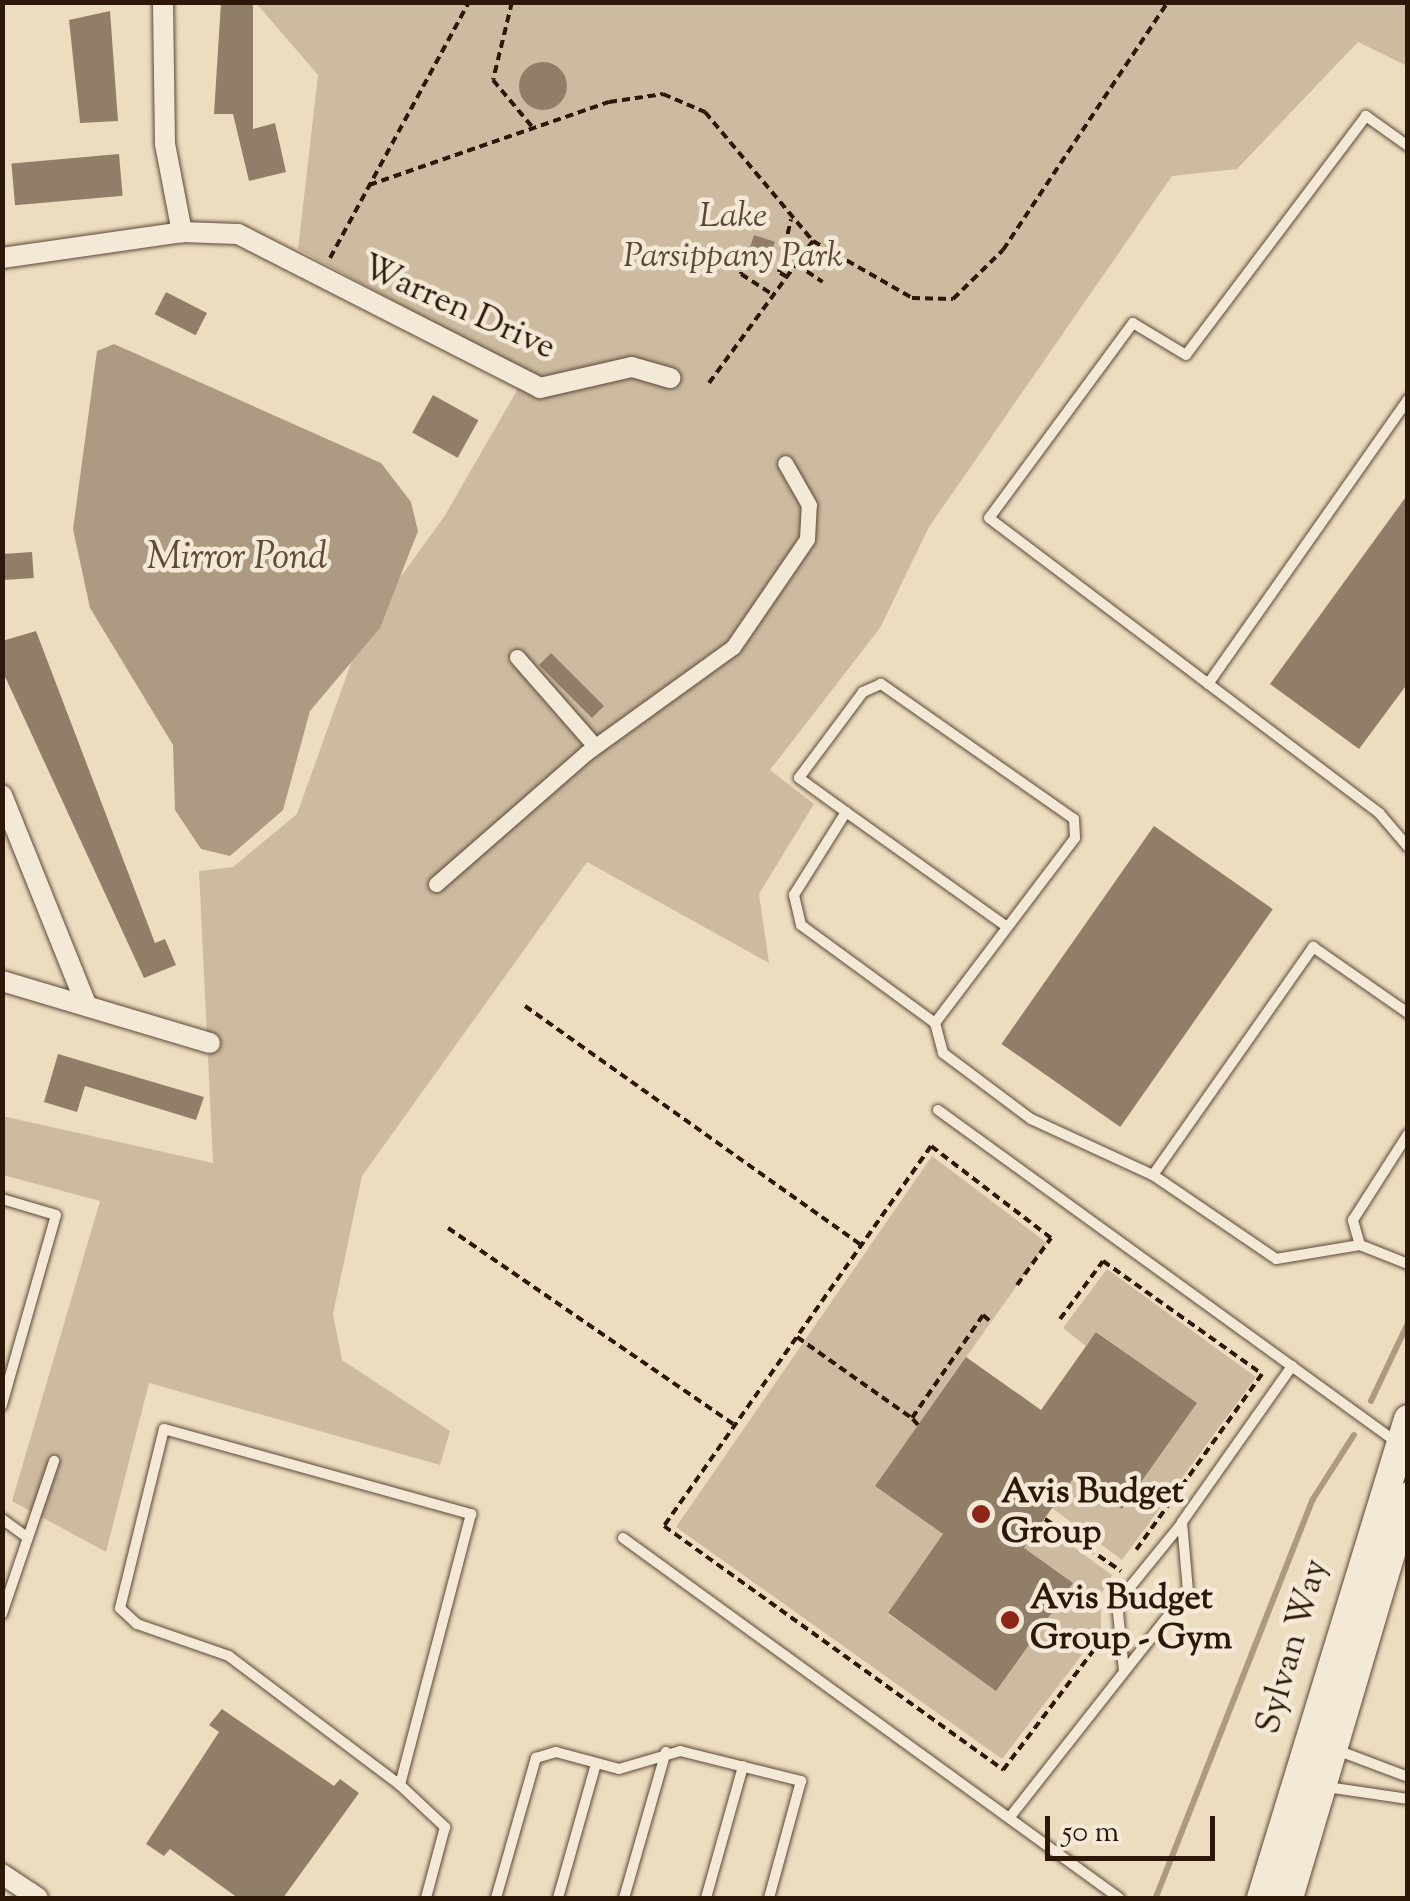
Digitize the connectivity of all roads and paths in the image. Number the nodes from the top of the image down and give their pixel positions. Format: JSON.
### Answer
{"nodes":[{"id":1,"x":163,"y":2,"type":"edge"},
{"id":2,"x":469,"y":2,"type":"edge"},
{"id":3,"x":512,"y":2,"type":"edge"},
{"id":4,"x":1168,"y":2,"type":"edge"},
{"id":5,"x":534,"y":129,"type":"junction"},
{"id":6,"x":1408,"y":146,"type":"edge"},
{"id":7,"x":369,"y":185,"type":"junction"},
{"id":8,"x":791,"y":219,"type":"junction"},
{"id":9,"x":182,"y":232,"type":"junction"},
{"id":10,"x":813,"y":241,"type":"junction"},
{"id":11,"x":748,"y":247,"type":"dead end"},
{"id":12,"x":2,"y":258,"type":"edge"},
{"id":13,"x":796,"y":264,"type":"junction"},
{"id":14,"x":786,"y":277,"type":"junction"},
{"id":15,"x":318,"y":280,"type":"junction"},
{"id":16,"x":824,"y":282,"type":"dead end"},
{"id":17,"x":774,"y":295,"type":"junction"},
{"id":18,"x":670,"y":378,"type":"dead end"},
{"id":19,"x":709,"y":383,"type":"dead end"},
{"id":20,"x":1408,"y":399,"type":"edge"},
{"id":21,"x":784,"y":463,"type":"dead end"},
{"id":22,"x":517,"y":657,"type":"dead end"},
{"id":23,"x":1208,"y":684,"type":"junction"},
{"id":24,"x":595,"y":746,"type":"junction"},
{"id":25,"x":2,"y":795,"type":"edge"},
{"id":26,"x":846,"y":812,"type":"junction"},
{"id":27,"x":1408,"y":847,"type":"edge"},
{"id":28,"x":436,"y":884,"type":"dead end"},
{"id":29,"x":1008,"y":927,"type":"junction"},
{"id":30,"x":2,"y":981,"type":"edge"},
{"id":31,"x":87,"y":1006,"type":"junction"},
{"id":32,"x":526,"y":1006,"type":"dead end"},
{"id":33,"x":1408,"y":1013,"type":"edge"},
{"id":34,"x":935,"y":1023,"type":"junction"},
{"id":35,"x":210,"y":1043,"type":"dead end"},
{"id":36,"x":938,"y":1110,"type":"dead end"},
{"id":37,"x":1408,"y":1134,"type":"edge"},
{"id":38,"x":1153,"y":1175,"type":"junction"},
{"id":39,"x":2,"y":1199,"type":"edge"},
{"id":40,"x":448,"y":1228,"type":"dead end"},
{"id":41,"x":1360,"y":1244,"type":"junction"},
{"id":42,"x":862,"y":1245,"type":"junction"},
{"id":43,"x":1408,"y":1264,"type":"edge"},
{"id":44,"x":1017,"y":1285,"type":"dead end"},
{"id":45,"x":1060,"y":1318,"type":"dead end"},
{"id":46,"x":991,"y":1322,"type":"dead end"},
{"id":47,"x":797,"y":1337,"type":"junction"},
{"id":48,"x":1292,"y":1366,"type":"junction"},
{"id":49,"x":2,"y":1405,"type":"edge"},
{"id":50,"x":912,"y":1418,"type":"junction"},
{"id":51,"x":735,"y":1425,"type":"junction"},
{"id":52,"x":918,"y":1425,"type":"dead end"},
{"id":53,"x":1403,"y":1437,"type":"edge"},
{"id":54,"x":54,"y":1461,"type":"dead end"},
{"id":55,"x":1408,"y":1496,"type":"edge"},
{"id":56,"x":1045,"y":1518,"type":"dead end"},
{"id":57,"x":2,"y":1519,"type":"edge"},
{"id":58,"x":1182,"y":1522,"type":"junction"},
{"id":59,"x":27,"y":1537,"type":"junction"},
{"id":60,"x":624,"y":1538,"type":"dead end"},
{"id":61,"x":1121,"y":1571,"type":"junction"},
{"id":62,"x":1114,"y":1583,"type":"dead end"},
{"id":63,"x":2,"y":1614,"type":"edge"},
{"id":64,"x":1106,"y":1614,"type":"dead end"},
{"id":65,"x":1124,"y":1671,"type":"junction"},
{"id":66,"x":1310,"y":1729,"type":"junction"},
{"id":67,"x":1334,"y":1750,"type":"junction"},
{"id":68,"x":666,"y":1752,"type":"junction"},
{"id":69,"x":596,"y":1764,"type":"junction"},
{"id":70,"x":742,"y":1766,"type":"junction"},
{"id":71,"x":1408,"y":1777,"type":"edge"},
{"id":72,"x":400,"y":1785,"type":"junction"},
{"id":73,"x":1324,"y":1787,"type":"junction"},
{"id":74,"x":1292,"y":1792,"type":"junction"},
{"id":75,"x":1408,"y":1799,"type":"edge"},
{"id":76,"x":1010,"y":1817,"type":"junction"},
{"id":77,"x":2,"y":1874,"type":"edge"},
{"id":78,"x":38,"y":1898,"type":"edge"},
{"id":79,"x":426,"y":1898,"type":"edge"},
{"id":80,"x":496,"y":1898,"type":"edge"},
{"id":81,"x":558,"y":1898,"type":"edge"},
{"id":82,"x":624,"y":1898,"type":"edge"},
{"id":83,"x":706,"y":1898,"type":"edge"},
{"id":84,"x":768,"y":1898,"type":"edge"},
{"id":85,"x":1119,"y":1898,"type":"edge"},
{"id":86,"x":1261,"y":1898,"type":"edge"},
{"id":87,"x":1289,"y":1898,"type":"edge"}],
"edges":[{"from":1,"to":9,"type":"street"},
{"from":2,"to":7,"type":"path"},
{"from":3,"to":5,"type":"path"},
{"from":4,"to":10,"type":"path"},
{"from":5,"to":7,"type":"path"},
{"from":5,"to":8,"type":"path"},
{"from":6,"to":23,"type":"lane"},
{"from":7,"to":15,"type":"path"},
{"from":8,"to":10,"type":"path"},
{"from":8,"to":14,"type":"path"},
{"from":9,"to":12,"type":"street"},
{"from":9,"to":15,"type":"street","name":"Warren Drive"},
{"from":10,"to":13,"type":"path"},
{"from":11,"to":17,"type":"path"},
{"from":13,"to":14,"type":"path"},
{"from":13,"to":16,"type":"path"},
{"from":14,"to":17,"type":"path"},
{"from":15,"to":18,"type":"street","name":"Warren Drive"},
{"from":17,"to":19,"type":"path"},
{"from":20,"to":23,"type":"lane"},
{"from":21,"to":24,"type":"street"},
{"from":22,"to":24,"type":"street"},
{"from":23,"to":27,"type":"lane"},
{"from":24,"to":28,"type":"street"},
{"from":25,"to":31,"type":"street"},
{"from":26,"to":29,"type":"lane"},
{"from":26,"to":29,"type":"lane"},
{"from":26,"to":34,"type":"lane"},
{"from":29,"to":34,"type":"lane"},
{"from":30,"to":31,"type":"street"},
{"from":31,"to":35,"type":"street"},
{"from":32,"to":42,"type":"path"},
{"from":33,"to":38,"type":"lane"},
{"from":34,"to":38,"type":"lane"},
{"from":36,"to":48,"type":"lane"},
{"from":37,"to":41,"type":"lane"},
{"from":38,"to":41,"type":"lane"},
{"from":39,"to":49,"type":"lane"},
{"from":40,"to":51,"type":"path"},
{"from":41,"to":43,"type":"lane"},
{"from":42,"to":44,"type":"path"},
{"from":42,"to":47,"type":"path"},
{"from":45,"to":61,"type":"path"},
{"from":46,"to":50,"type":"path"},
{"from":47,"to":50,"type":"path"},
{"from":47,"to":51,"type":"path"},
{"from":48,"to":53,"type":"lane"},
{"from":48,"to":58,"type":"lane"},
{"from":50,"to":52,"type":"path"},
{"from":51,"to":64,"type":"path"},
{"from":53,"to":66,"type":"street","name":"Sylvan Way"},
{"from":54,"to":59,"type":"lane"},
{"from":55,"to":67,"type":"street","name":"Sylvan Way"},
{"from":56,"to":61,"type":"path"},
{"from":57,"to":59,"type":"lane"},
{"from":58,"to":65,"type":"lane"},
{"from":58,"to":65,"type":"lane"},
{"from":59,"to":63,"type":"lane"},
{"from":60,"to":76,"type":"lane"},
{"from":61,"to":62,"type":"path"},
{"from":65,"to":76,"type":"lane"},
{"from":66,"to":67,"type":"lane"},
{"from":66,"to":74,"type":"street","name":"Sylvan Way"},
{"from":67,"to":71,"type":"lane"},
{"from":67,"to":73,"type":"street","name":"Sylvan Way"},
{"from":68,"to":69,"type":"lane"},
{"from":68,"to":70,"type":"lane"},
{"from":68,"to":82,"type":"lane"},
{"from":69,"to":80,"type":"lane"},
{"from":69,"to":81,"type":"lane"},
{"from":70,"to":83,"type":"lane"},
{"from":70,"to":84,"type":"lane"},
{"from":72,"to":72,"type":"lane"},
{"from":72,"to":79,"type":"lane"},
{"from":73,"to":74,"type":"lane"},
{"from":73,"to":75,"type":"lane"},
{"from":73,"to":87,"type":"street","name":"Sylvan Way"},
{"from":74,"to":86,"type":"street","name":"Sylvan Way"},
{"from":76,"to":85,"type":"lane"},
{"from":77,"to":78,"type":"street"}]}
